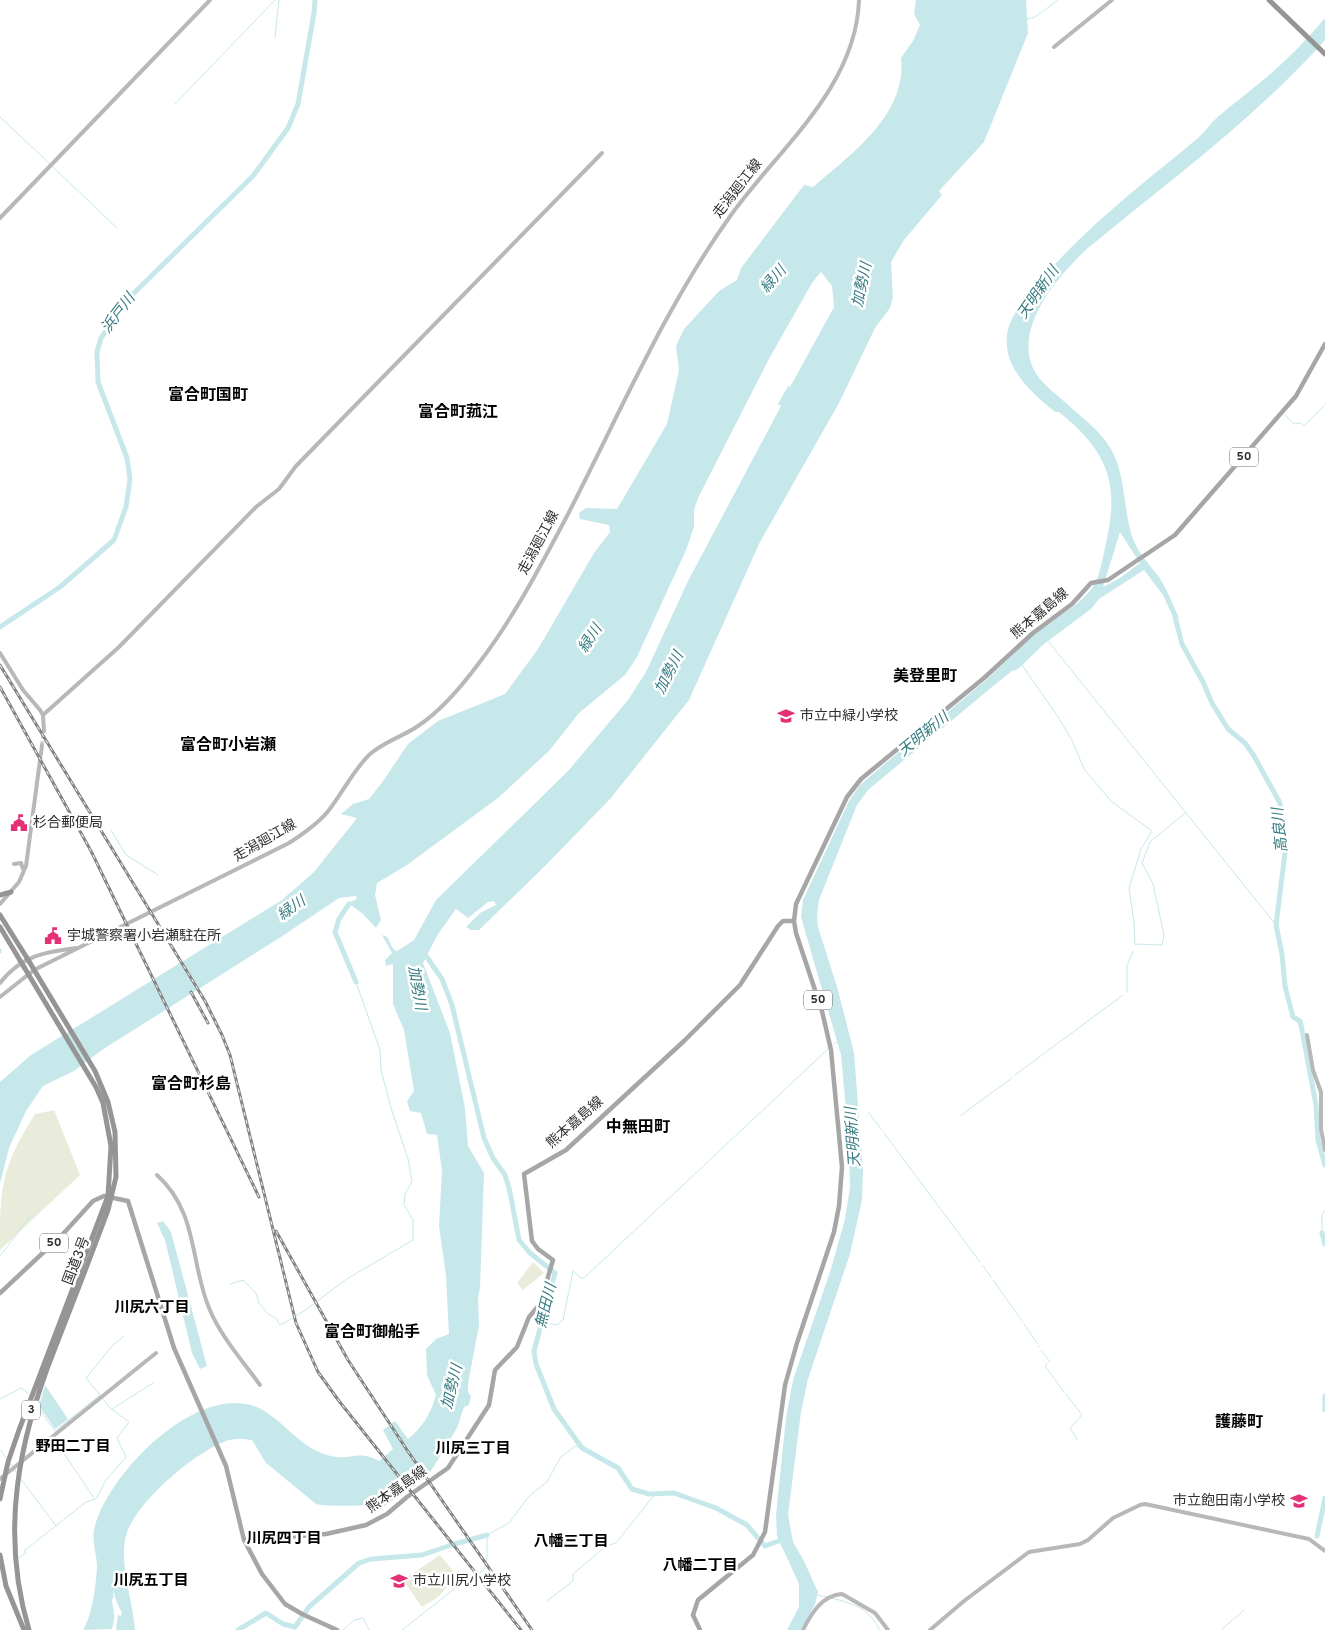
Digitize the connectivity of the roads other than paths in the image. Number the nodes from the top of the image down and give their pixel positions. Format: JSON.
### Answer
{"nodes":[{"id":1,"x":210,"y":0,"type":"edge"},
{"id":2,"x":859,"y":0,"type":"edge"},
{"id":3,"x":1112,"y":0,"type":"edge"},
{"id":4,"x":1269,"y":0,"type":"edge"},
{"id":5,"x":1054,"y":47,"type":"dead end"},
{"id":6,"x":1325,"y":54,"type":"edge"},
{"id":7,"x":602,"y":153,"type":"dead end"},
{"id":8,"x":0,"y":218,"type":"edge"},
{"id":9,"x":1325,"y":344,"type":"edge"},
{"id":10,"x":0,"y":653,"type":"edge"},
{"id":11,"x":43,"y":715,"type":"junction"},
{"id":12,"x":44,"y":731,"type":"tunnel mouth"},
{"id":13,"x":42,"y":745,"type":"tunnel mouth"},
{"id":14,"x":14,"y":864,"type":"dead end"},
{"id":15,"x":23,"y":869,"type":"junction"},
{"id":16,"x":11,"y":892,"type":"junction"},
{"id":17,"x":0,"y":895,"type":"edge"},
{"id":18,"x":0,"y":904,"type":"edge"},
{"id":19,"x":0,"y":915,"type":"edge"},
{"id":20,"x":794,"y":920,"type":"junction"},
{"id":21,"x":0,"y":927,"type":"edge"},
{"id":22,"x":78,"y":948,"type":"junction"},
{"id":23,"x":36,"y":972,"type":"junction"},
{"id":24,"x":29,"y":975,"type":"junction"},
{"id":25,"x":0,"y":983,"type":"edge"},
{"id":26,"x":0,"y":996,"type":"edge"},
{"id":27,"x":1307,"y":1035,"type":"dead end"},
{"id":28,"x":1325,"y":1150,"type":"edge"},
{"id":29,"x":157,"y":1175,"type":"dead end"},
{"id":30,"x":110,"y":1197,"type":"junction"},
{"id":31,"x":0,"y":1293,"type":"edge"},
{"id":32,"x":156,"y":1353,"type":"dead end"},
{"id":33,"x":260,"y":1385,"type":"dead end"},
{"id":34,"x":10,"y":1471,"type":"junction"},
{"id":35,"x":2,"y":1477,"type":"edge"},
{"id":36,"x":2,"y":1500,"type":"edge"},
{"id":37,"x":244,"y":1540,"type":"junction"},
{"id":38,"x":3,"y":1546,"type":"dead end"},
{"id":39,"x":1325,"y":1551,"type":"edge"},
{"id":40,"x":0,"y":1555,"type":"edge"},
{"id":41,"x":24,"y":1630,"type":"edge"},
{"id":42,"x":28,"y":1630,"type":"edge"},
{"id":43,"x":337,"y":1630,"type":"edge"},
{"id":44,"x":700,"y":1630,"type":"edge"},
{"id":45,"x":803,"y":1630,"type":"edge"},
{"id":46,"x":888,"y":1630,"type":"edge"},
{"id":47,"x":930,"y":1630,"type":"edge"}],
"edges":[{"from":1,"to":8,"type":"main road"},
{"from":2,"to":22,"type":"main road","name":"走潟廻江線"},
{"from":3,"to":5,"type":"main road"},
{"from":4,"to":6,"type":"highway"},
{"from":7,"to":11,"type":"main road"},
{"from":9,"to":20,"type":"main road","name":"熊本嘉島線","number":"50"},
{"from":10,"to":11,"type":"main road"},
{"from":11,"to":12,"type":"main road"},
{"from":13,"to":15,"type":"main road"},
{"from":14,"to":15,"type":"main road"},
{"from":15,"to":16,"type":"main road"},
{"from":16,"to":17,"type":"highway"},
{"from":16,"to":18,"type":"main road"},
{"from":19,"to":23,"type":"highway","name":"国道3号","number":"3"},
{"from":20,"to":37,"type":"main road","name":"熊本嘉島線"},
{"from":20,"to":44,"type":"main road","number":"50"},
{"from":21,"to":24,"type":"highway","name":"国道3号","number":"3"},
{"from":22,"to":23,"type":"main road","name":"走潟廻江線"},
{"from":22,"to":25,"type":"main road","name":"走潟廻江線"},
{"from":23,"to":24,"type":"main road","name":"走潟廻江線"},
{"from":23,"to":30,"type":"highway","name":"国道3号","number":"3"},
{"from":24,"to":26,"type":"main road","name":"走潟廻江線"},
{"from":24,"to":30,"type":"highway","name":"国道3号","number":"3"},
{"from":27,"to":28,"type":"main road"},
{"from":29,"to":33,"type":"main road"},
{"from":30,"to":31,"type":"main road","number":"50"},
{"from":30,"to":34,"type":"highway","name":"国道3号","number":"3"},
{"from":30,"to":35,"type":"highway","name":"国道3号","number":"3"},
{"from":30,"to":37,"type":"main road"},
{"from":32,"to":34,"type":"main road"},
{"from":34,"to":35,"type":"main road"},
{"from":34,"to":36,"type":"highway","name":"国道3号","number":"3"},
{"from":35,"to":36,"type":"highway","name":"国道3号","number":"3"},
{"from":37,"to":43,"type":"main road"},
{"from":38,"to":42,"type":"highway"},
{"from":39,"to":47,"type":"main road"},
{"from":40,"to":41,"type":"highway"},
{"from":45,"to":46,"type":"main road"}]}
